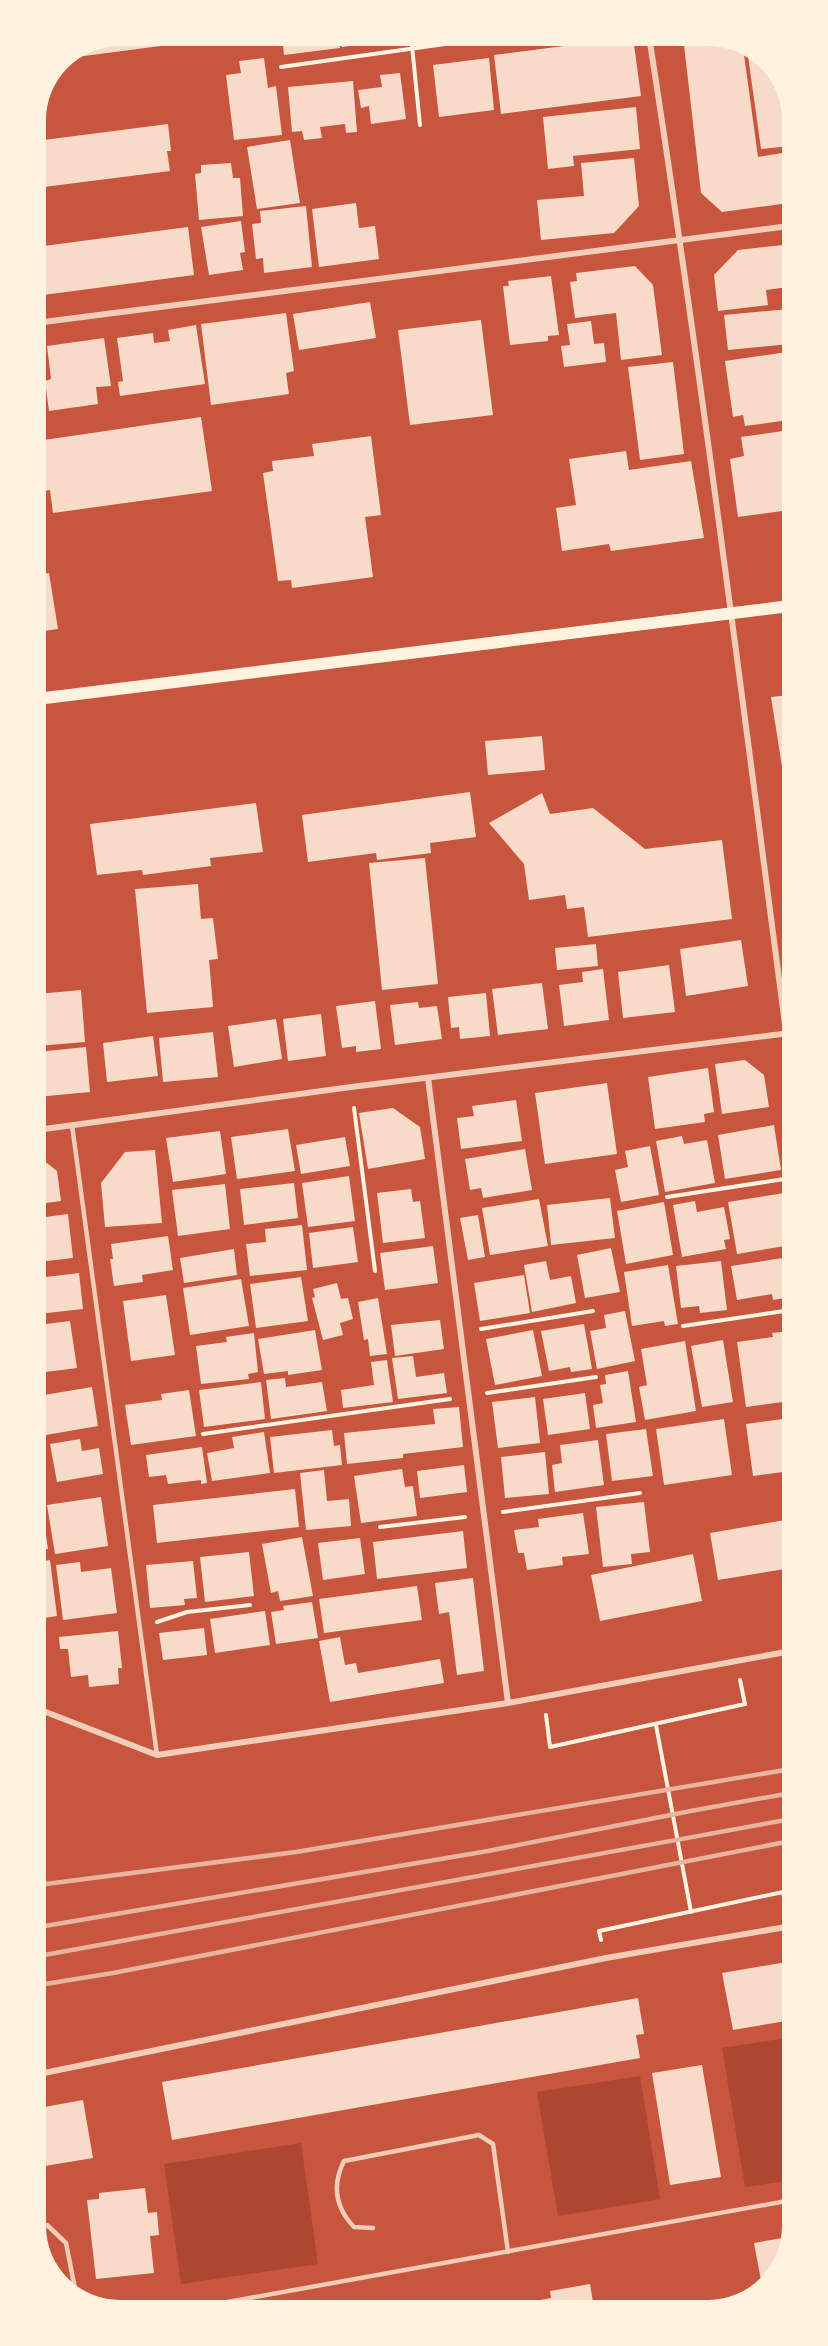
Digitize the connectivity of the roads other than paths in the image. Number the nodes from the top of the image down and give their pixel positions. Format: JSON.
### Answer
{"nodes":[{"id":1,"x":651,"y":47,"type":"edge"},
{"id":2,"x":782,"y":227,"type":"edge"},
{"id":3,"x":680,"y":240,"type":"junction"},
{"id":4,"x":46,"y":322,"type":"edge"},
{"id":5,"x":782,"y":607,"type":"edge"},
{"id":6,"x":732,"y":613,"type":"junction"},
{"id":7,"x":46,"y":698,"type":"edge"},
{"id":8,"x":782,"y":988,"type":"edge"},
{"id":9,"x":782,"y":1034,"type":"edge"},
{"id":10,"x":428,"y":1078,"type":"junction"},
{"id":11,"x":72,"y":1125,"type":"junction"},
{"id":12,"x":46,"y":1129,"type":"edge"},
{"id":13,"x":782,"y":1652,"type":"edge"},
{"id":14,"x":508,"y":1702,"type":"junction"},
{"id":15,"x":46,"y":1712,"type":"edge"},
{"id":16,"x":157,"y":1755,"type":"junction"},
{"id":17,"x":782,"y":1928,"type":"edge"},
{"id":18,"x":46,"y":2073,"type":"edge"},
{"id":19,"x":782,"y":2202,"type":"edge"},
{"id":20,"x":46,"y":2225,"type":"edge"},
{"id":21,"x":373,"y":2228,"type":"dead end"},
{"id":22,"x":508,"y":2252,"type":"junction"},
{"id":23,"x":74,"y":2282,"type":"edge"},
{"id":24,"x":244,"y":2299,"type":"edge"}],
"edges":[{"from":1,"to":3,"type":"street"},
{"from":2,"to":3,"type":"street"},
{"from":3,"to":4,"type":"street"},
{"from":3,"to":6,"type":"street"},
{"from":5,"to":6,"type":"main road"},
{"from":6,"to":7,"type":"main road"},
{"from":6,"to":8,"type":"street"},
{"from":9,"to":10,"type":"street"},
{"from":10,"to":11,"type":"street"},
{"from":10,"to":14,"type":"street"},
{"from":11,"to":12,"type":"street"},
{"from":11,"to":16,"type":"lane"},
{"from":13,"to":14,"type":"street"},
{"from":14,"to":16,"type":"street"},
{"from":15,"to":16,"type":"street"},
{"from":17,"to":18,"type":"street"},
{"from":19,"to":22,"type":"lane"},
{"from":20,"to":23,"type":"lane"},
{"from":21,"to":22,"type":"lane"},
{"from":22,"to":24,"type":"lane"}]}
